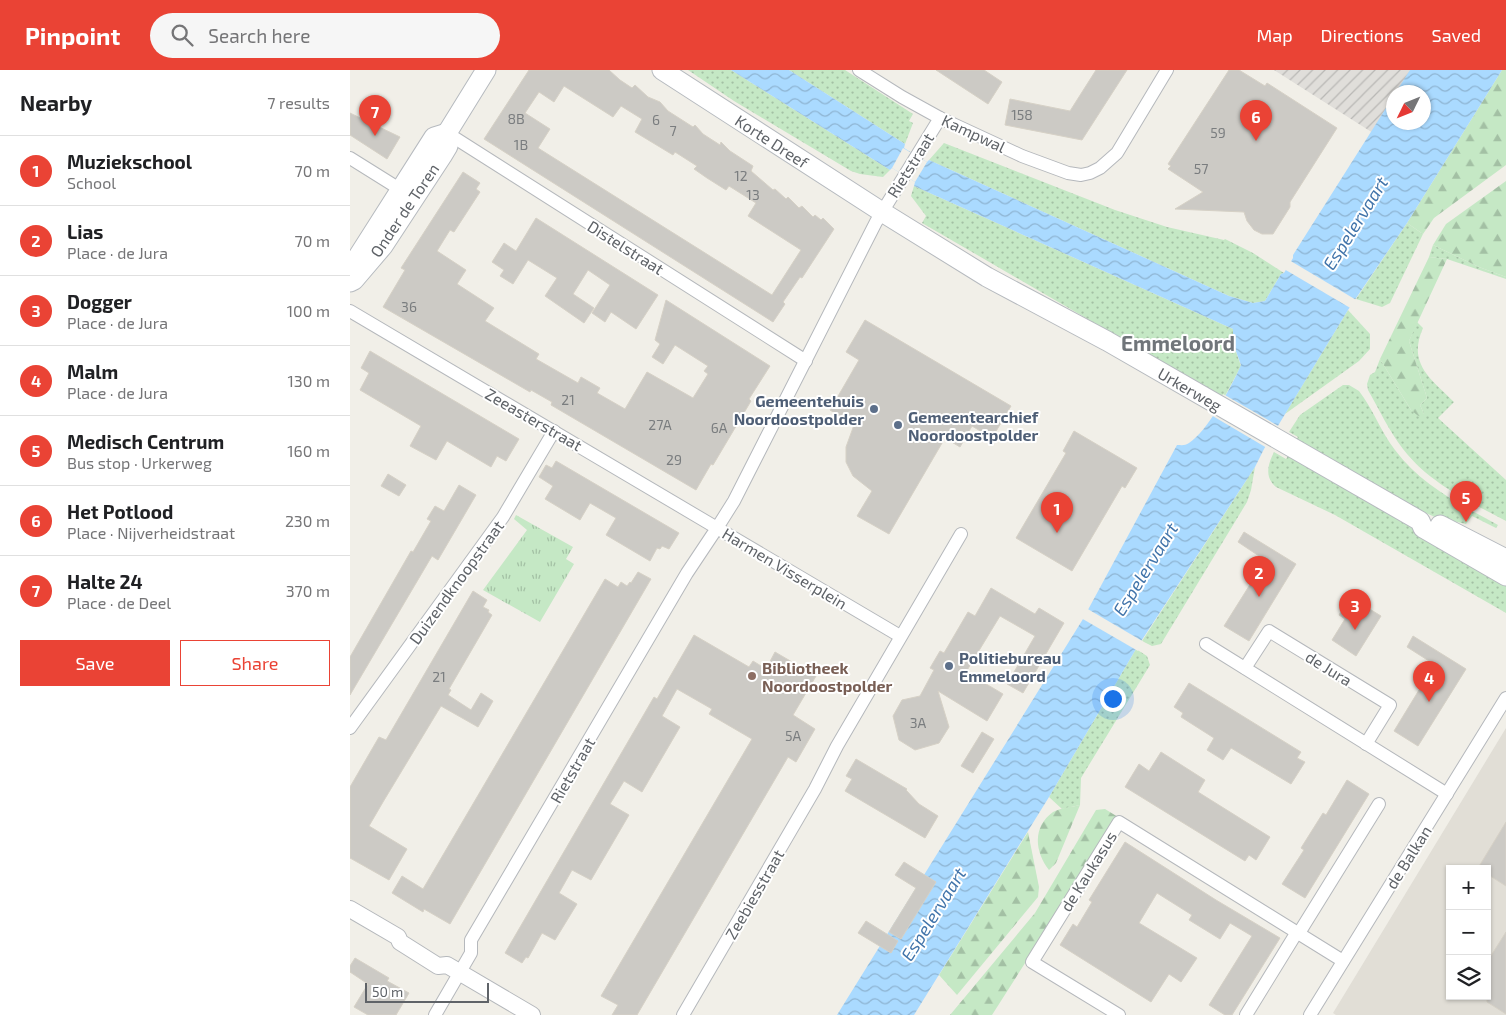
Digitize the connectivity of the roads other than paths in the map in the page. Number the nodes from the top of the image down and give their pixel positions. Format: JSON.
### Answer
{"nodes":[{"id":1,"x":486,"y":70,"type":"edge"},
{"id":2,"x":662,"y":70,"type":"edge"},
{"id":3,"x":859,"y":70,"type":"edge"},
{"id":4,"x":1167,"y":70,"type":"edge"},
{"id":5,"x":940,"y":118,"type":"junction"},
{"id":6,"x":447,"y":133,"type":"junction"},
{"id":7,"x":350,"y":158,"type":"edge"},
{"id":8,"x":408,"y":194,"type":"junction"},
{"id":9,"x":882,"y":212,"type":"junction"},
{"id":10,"x":350,"y":269,"type":"edge"},
{"id":11,"x":350,"y":282,"type":"edge"},
{"id":12,"x":350,"y":311,"type":"edge"},
{"id":13,"x":806,"y":361,"type":"junction"},
{"id":14,"x":554,"y":431,"type":"junction"},
{"id":15,"x":1420,"y":521,"type":"junction"},
{"id":16,"x":718,"y":528,"type":"junction"},
{"id":17,"x":961,"y":534,"type":"dead end"},
{"id":18,"x":1506,"y":559,"type":"edge"},
{"id":19,"x":1506,"y":576,"type":"edge"},
{"id":20,"x":900,"y":636,"type":"junction"},
{"id":21,"x":1206,"y":644,"type":"dead end"},
{"id":22,"x":1245,"y":668,"type":"junction"},
{"id":23,"x":1506,"y":698,"type":"edge"},
{"id":24,"x":350,"y":728,"type":"edge"},
{"id":25,"x":1366,"y":744,"type":"junction"},
{"id":26,"x":1447,"y":794,"type":"junction"},
{"id":27,"x":1379,"y":804,"type":"dead end"},
{"id":28,"x":350,"y":909,"type":"edge"},
{"id":29,"x":1298,"y":933,"type":"junction"},
{"id":30,"x":1343,"y":961,"type":"junction"},
{"id":31,"x":454,"y":973,"type":"junction"},
{"id":32,"x":435,"y":1015,"type":"edge"},
{"id":33,"x":532,"y":1015,"type":"edge"},
{"id":34,"x":683,"y":1015,"type":"edge"},
{"id":35,"x":1119,"y":1015,"type":"edge"},
{"id":36,"x":1246,"y":1015,"type":"edge"},
{"id":37,"x":1310,"y":1015,"type":"edge"}],
"edges":[{"from":1,"to":6,"type":"main road","name":"Onder de Toren"},
{"from":2,"to":9,"type":"main road","name":"Korte Dreef"},
{"from":3,"to":5,"type":"street","name":"Kampwal"},
{"from":4,"to":5,"type":"street","name":"Kampwal"},
{"from":5,"to":9,"type":"street","name":"Rietstraat"},
{"from":6,"to":8,"type":"main road","name":"Onder de Toren"},
{"from":6,"to":13,"type":"street","name":"Distelstraat"},
{"from":7,"to":8,"type":"street"},
{"from":8,"to":10,"type":"main road","name":"Onder de Toren"},
{"from":8,"to":11,"type":"main road","name":"Onder de Toren"},
{"from":9,"to":13,"type":"street","name":"Harmen Visserplein"},
{"from":9,"to":15,"type":"main road","name":"Urkerweg"},
{"from":12,"to":14,"type":"street","name":"Zeeasterstraat"},
{"from":13,"to":16,"type":"street","name":"Harmen Visserplein"},
{"from":14,"to":16,"type":"street","name":"Zeeasterstraat"},
{"from":14,"to":24,"type":"street","name":"Duizendknoopstraat"},
{"from":15,"to":18,"type":"main road","name":"Urkerweg"},
{"from":15,"to":19,"type":"main road","name":"Urkerweg"},
{"from":16,"to":20,"type":"street","name":"Harmen Visserplein"},
{"from":16,"to":31,"type":"street","name":"Rietstraat"},
{"from":17,"to":20,"type":"street"},
{"from":20,"to":34,"type":"street","name":"Zeebiesstraat"},
{"from":21,"to":22,"type":"street"},
{"from":22,"to":25,"type":"street"},
{"from":22,"to":25,"type":"street","name":"de Jura"},
{"from":23,"to":26,"type":"street","name":"de Balkan"},
{"from":25,"to":26,"type":"street"},
{"from":26,"to":30,"type":"street","name":"de Balkan"},
{"from":27,"to":29,"type":"street"},
{"from":28,"to":31,"type":"street"},
{"from":29,"to":30,"type":"street","name":"de Kaukasus"},
{"from":29,"to":35,"type":"street","name":"de Kaukasus"},
{"from":29,"to":36,"type":"street"},
{"from":30,"to":37,"type":"street","name":"de Balkan"},
{"from":31,"to":32,"type":"street","name":"Rietstraat"},
{"from":31,"to":33,"type":"street"}]}
